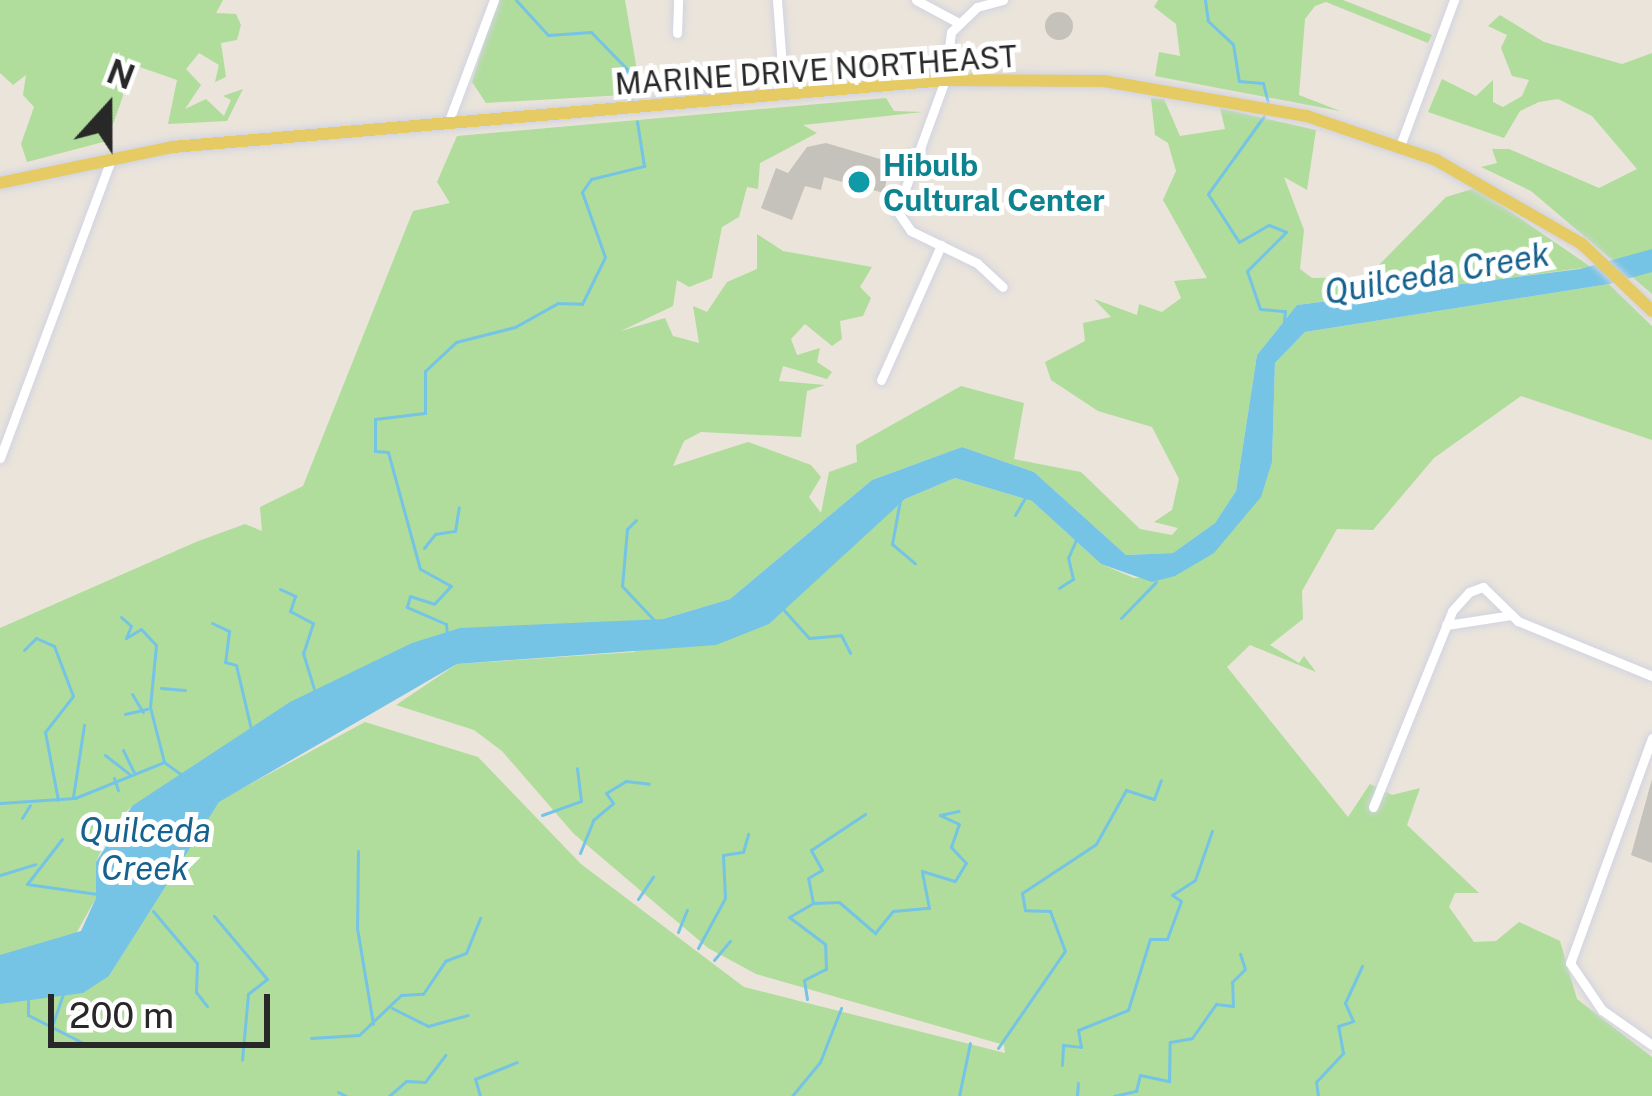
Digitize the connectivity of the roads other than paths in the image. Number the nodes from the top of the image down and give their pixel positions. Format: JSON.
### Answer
{"nodes":[{"id":1,"x":494,"y":0,"type":"edge"},
{"id":2,"x":678,"y":0,"type":"edge"},
{"id":3,"x":777,"y":0,"type":"edge"},
{"id":4,"x":916,"y":0,"type":"edge"},
{"id":5,"x":1003,"y":0,"type":"edge"},
{"id":6,"x":1454,"y":0,"type":"edge"},
{"id":7,"x":957,"y":22,"type":"junction"},
{"id":8,"x":677,"y":32,"type":"dead end"},
{"id":9,"x":945,"y":80,"type":"junction"},
{"id":10,"x":784,"y":94,"type":"junction"},
{"id":11,"x":448,"y":123,"type":"junction"},
{"id":12,"x":1400,"y":146,"type":"junction"},
{"id":13,"x":113,"y":156,"type":"junction"},
{"id":14,"x":0,"y":183,"type":"edge"},
{"id":15,"x":940,"y":245,"type":"junction"},
{"id":16,"x":1004,"y":287,"type":"dead end"},
{"id":17,"x":1652,"y":311,"type":"edge"},
{"id":18,"x":881,"y":380,"type":"dead end"},
{"id":19,"x":0,"y":458,"type":"edge"},
{"id":20,"x":1511,"y":615,"type":"junction"},
{"id":21,"x":1446,"y":625,"type":"junction"},
{"id":22,"x":1652,"y":674,"type":"edge"},
{"id":23,"x":1652,"y":728,"type":"edge"},
{"id":24,"x":1651,"y":741,"type":"edge"},
{"id":25,"x":1373,"y":808,"type":"dead end"},
{"id":26,"x":1652,"y":1045,"type":"edge"}],
"edges":[{"from":1,"to":11,"type":"street"},
{"from":2,"to":8,"type":"street"},
{"from":3,"to":10,"type":"street"},
{"from":4,"to":7,"type":"street"},
{"from":5,"to":7,"type":"street"},
{"from":6,"to":12,"type":"street"},
{"from":7,"to":9,"type":"street"},
{"from":9,"to":10,"type":"main road","name":"MARINE DRIVE NORTHEAST"},
{"from":9,"to":12,"type":"main road","name":"MARINE DRIVE NORTHEAST"},
{"from":9,"to":15,"type":"street"},
{"from":10,"to":11,"type":"main road","name":"MARINE DRIVE NORTHEAST"},
{"from":11,"to":13,"type":"main road","name":"MARINE DRIVE NORTHEAST"},
{"from":12,"to":17,"type":"main road","name":"MARINE DRIVE NORTHEAST"},
{"from":13,"to":14,"type":"main road","name":"MARINE DRIVE NORTHEAST"},
{"from":13,"to":19,"type":"street"},
{"from":15,"to":16,"type":"street"},
{"from":15,"to":18,"type":"street"},
{"from":20,"to":21,"type":"street"},
{"from":20,"to":21,"type":"street"},
{"from":20,"to":22,"type":"street"},
{"from":21,"to":25,"type":"street"},
{"from":23,"to":24,"type":"street"},
{"from":24,"to":26,"type":"street"}]}
